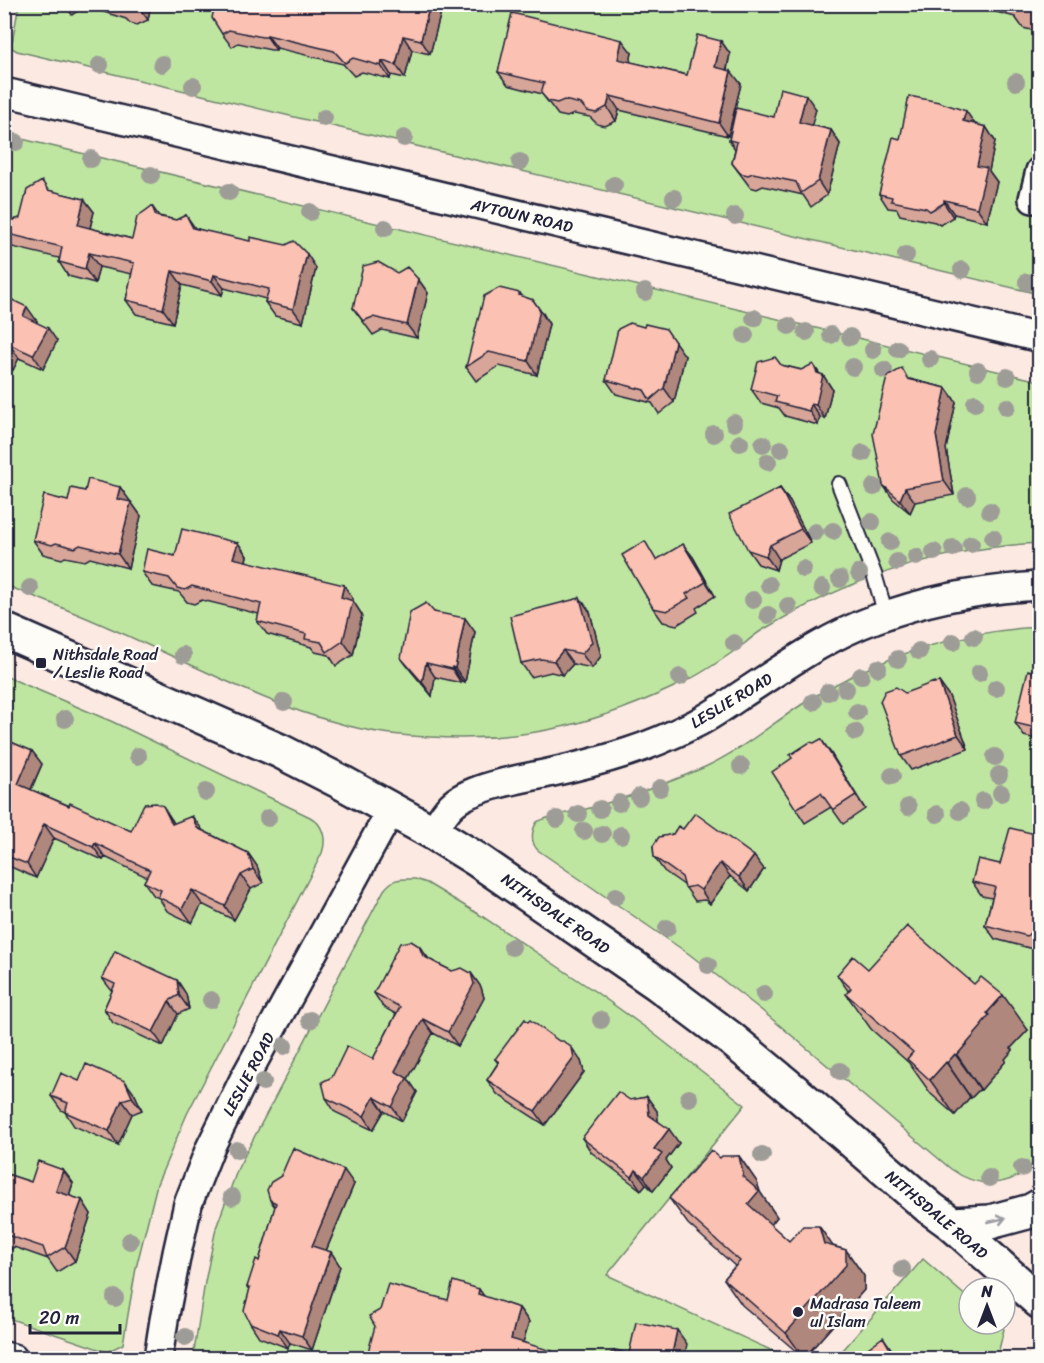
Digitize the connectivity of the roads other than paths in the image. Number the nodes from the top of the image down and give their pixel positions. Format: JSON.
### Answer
{"nodes":[{"id":1,"x":4,"y":92,"type":"edge"},
{"id":2,"x":1040,"y":171,"type":"edge"},
{"id":3,"x":1033,"y":199,"type":"dead end"},
{"id":4,"x":1040,"y":338,"type":"edge"},
{"id":5,"x":838,"y":484,"type":"dead end"},
{"id":6,"x":1040,"y":586,"type":"edge"},
{"id":7,"x":886,"y":615,"type":"junction"},
{"id":8,"x":4,"y":630,"type":"edge"},
{"id":9,"x":391,"y":810,"type":"junction"},
{"id":10,"x":432,"y":832,"type":"junction"},
{"id":11,"x":1040,"y":1206,"type":"edge"},
{"id":12,"x":952,"y":1224,"type":"junction"},
{"id":13,"x":1040,"y":1302,"type":"edge"},
{"id":14,"x":4,"y":1356,"type":"edge"},
{"id":15,"x":13,"y":1359,"type":"edge"},
{"id":16,"x":158,"y":1359,"type":"edge"}],
"edges":[{"from":1,"to":4,"type":"street","name":"AYTOUN ROAD"},
{"from":2,"to":3,"type":"street"},
{"from":5,"to":7,"type":"lane"},
{"from":6,"to":7,"type":"street","name":"LESLIE ROAD"},
{"from":7,"to":10,"type":"street","name":"LESLIE ROAD"},
{"from":8,"to":9,"type":"street","name":"NITHSDALE ROAD"},
{"from":9,"to":10,"type":"street","name":"NITHSDALE ROAD"},
{"from":9,"to":16,"type":"street","name":"LESLIE ROAD"},
{"from":10,"to":12,"type":"street","name":"NITHSDALE ROAD"},
{"from":12,"to":11,"type":"street","one_way":true},
{"from":12,"to":13,"type":"street","name":"NITHSDALE ROAD"},
{"from":14,"to":15,"type":"street"}]}
